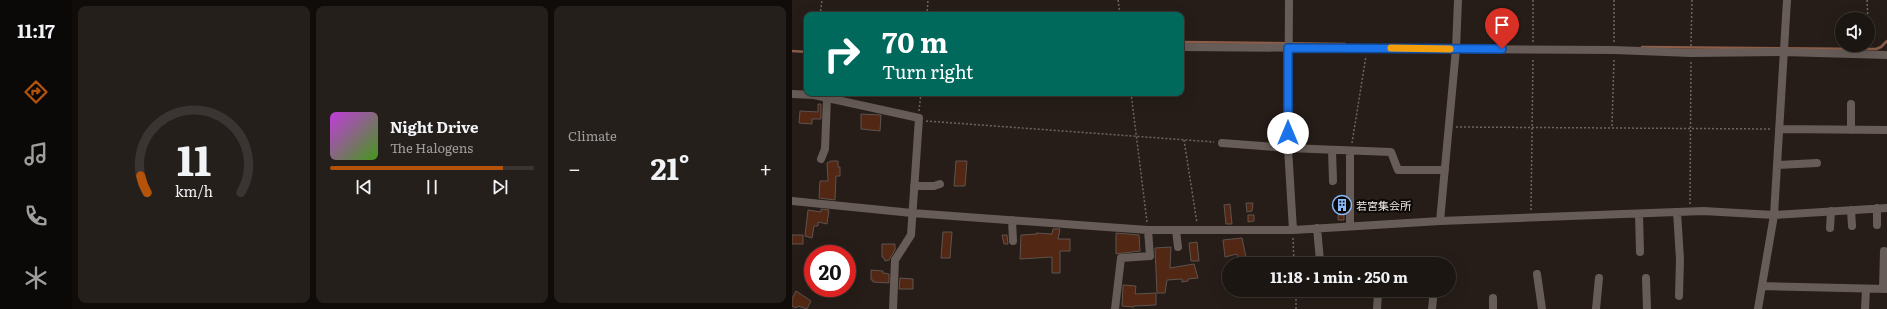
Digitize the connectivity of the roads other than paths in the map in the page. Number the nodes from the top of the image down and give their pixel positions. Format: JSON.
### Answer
{"nodes":[{"id":1,"x":1289,"y":0,"type":"edge"},
{"id":2,"x":1458,"y":0,"type":"edge"},
{"id":3,"x":1787,"y":0,"type":"edge"},
{"id":4,"x":1184,"y":47,"type":"edge"},
{"id":5,"x":1288,"y":48,"type":"junction"},
{"id":6,"x":1456,"y":49,"type":"junction"},
{"id":7,"x":1783,"y":52,"type":"junction"},
{"id":8,"x":1887,"y":55,"type":"edge"},
{"id":9,"x":792,"y":94,"type":"edge"},
{"id":10,"x":804,"y":95,"type":"edge"},
{"id":11,"x":818,"y":96,"type":"edge"},
{"id":12,"x":827,"y":98,"type":"junction"},
{"id":13,"x":1851,"y":104,"type":"dead end"},
{"id":14,"x":1779,"y":129,"type":"junction"},
{"id":15,"x":1851,"y":130,"type":"junction"},
{"id":16,"x":1887,"y":130,"type":"edge"},
{"id":17,"x":1222,"y":143,"type":"road end"},
{"id":18,"x":1288,"y":148,"type":"junction"},
{"id":19,"x":1332,"y":150,"type":"junction"},
{"id":20,"x":1350,"y":151,"type":"junction"},
{"id":21,"x":821,"y":159,"type":"dead end"},
{"id":22,"x":1817,"y":164,"type":"dead end"},
{"id":23,"x":1777,"y":165,"type":"junction"},
{"id":24,"x":1445,"y":170,"type":"junction"},
{"id":25,"x":1333,"y":181,"type":"dead end"},
{"id":26,"x":940,"y":184,"type":"dead end"},
{"id":27,"x":914,"y":186,"type":"junction"},
{"id":28,"x":792,"y":201,"type":"edge"},
{"id":29,"x":1877,"y":208,"type":"junction"},
{"id":30,"x":1887,"y":208,"type":"edge"},
{"id":31,"x":1851,"y":210,"type":"junction"},
{"id":32,"x":1831,"y":211,"type":"junction"},
{"id":33,"x":1677,"y":212,"type":"junction"},
{"id":34,"x":912,"y":213,"type":"junction"},
{"id":35,"x":1639,"y":214,"type":"junction"},
{"id":36,"x":1774,"y":215,"type":"junction"},
{"id":37,"x":1012,"y":220,"type":"junction"},
{"id":38,"x":1440,"y":221,"type":"junction"},
{"id":39,"x":1877,"y":225,"type":"dead end"},
{"id":40,"x":1350,"y":226,"type":"junction"},
{"id":41,"x":1852,"y":226,"type":"dead end"},
{"id":42,"x":1317,"y":228,"type":"junction"},
{"id":43,"x":1830,"y":228,"type":"dead end"},
{"id":44,"x":1148,"y":230,"type":"junction"},
{"id":45,"x":1176,"y":230,"type":"junction"},
{"id":46,"x":1293,"y":230,"type":"junction"},
{"id":47,"x":1013,"y":241,"type":"dead end"},
{"id":48,"x":1178,"y":247,"type":"dead end"},
{"id":49,"x":1884,"y":251,"type":"dead end"},
{"id":50,"x":1640,"y":252,"type":"dead end"},
{"id":51,"x":1320,"y":257,"type":"edge"},
{"id":52,"x":1538,"y":274,"type":"dead end"},
{"id":53,"x":1599,"y":278,"type":"dead end"},
{"id":54,"x":1646,"y":278,"type":"dead end"},
{"id":55,"x":1762,"y":286,"type":"junction"},
{"id":56,"x":1866,"y":289,"type":"junction"},
{"id":57,"x":1885,"y":289,"type":"edge"},
{"id":58,"x":1679,"y":296,"type":"dead end"},
{"id":59,"x":1378,"y":297,"type":"edge"},
{"id":60,"x":1493,"y":298,"type":"dead end"},
{"id":61,"x":1433,"y":299,"type":"dead end"},
{"id":62,"x":893,"y":309,"type":"edge"},
{"id":63,"x":1116,"y":309,"type":"edge"},
{"id":64,"x":1377,"y":309,"type":"edge"},
{"id":65,"x":1432,"y":309,"type":"edge"},
{"id":66,"x":1493,"y":309,"type":"edge"},
{"id":67,"x":1542,"y":309,"type":"edge"},
{"id":68,"x":1596,"y":309,"type":"edge"},
{"id":69,"x":1648,"y":309,"type":"edge"},
{"id":70,"x":1758,"y":309,"type":"edge"},
{"id":71,"x":1865,"y":309,"type":"edge"}],
"edges":[{"from":1,"to":5,"type":"street"},
{"from":2,"to":6,"type":"street"},
{"from":3,"to":7,"type":"street"},
{"from":4,"to":5,"type":"street"},
{"from":5,"to":6,"type":"street"},
{"from":5,"to":18,"type":"street"},
{"from":6,"to":7,"type":"street"},
{"from":6,"to":24,"type":"street"},
{"from":7,"to":8,"type":"street"},
{"from":7,"to":14,"type":"street"},
{"from":9,"to":10,"type":"street"},
{"from":11,"to":12,"type":"street"},
{"from":12,"to":21,"type":"street"},
{"from":12,"to":27,"type":"street"},
{"from":13,"to":15,"type":"street"},
{"from":14,"to":15,"type":"street"},
{"from":14,"to":23,"type":"street"},
{"from":15,"to":16,"type":"street"},
{"from":17,"to":18,"type":"street"},
{"from":18,"to":19,"type":"street"},
{"from":18,"to":46,"type":"street"},
{"from":19,"to":20,"type":"street"},
{"from":19,"to":25,"type":"street"},
{"from":20,"to":24,"type":"street"},
{"from":20,"to":40,"type":"street"},
{"from":22,"to":23,"type":"street"},
{"from":23,"to":36,"type":"street"},
{"from":24,"to":38,"type":"street"},
{"from":26,"to":27,"type":"street"},
{"from":27,"to":34,"type":"street"},
{"from":28,"to":34,"type":"street"},
{"from":29,"to":30,"type":"street"},
{"from":29,"to":31,"type":"street"},
{"from":29,"to":39,"type":"street"},
{"from":31,"to":32,"type":"street"},
{"from":31,"to":41,"type":"street"},
{"from":32,"to":36,"type":"street"},
{"from":32,"to":43,"type":"street"},
{"from":33,"to":35,"type":"street"},
{"from":33,"to":36,"type":"street"},
{"from":33,"to":58,"type":"street"},
{"from":34,"to":37,"type":"street"},
{"from":34,"to":62,"type":"street"},
{"from":35,"to":38,"type":"street"},
{"from":35,"to":50,"type":"street"},
{"from":36,"to":55,"type":"street"},
{"from":37,"to":44,"type":"street"},
{"from":37,"to":47,"type":"street"},
{"from":38,"to":40,"type":"street"},
{"from":40,"to":42,"type":"street"},
{"from":42,"to":46,"type":"street"},
{"from":42,"to":51,"type":"street"},
{"from":44,"to":45,"type":"street"},
{"from":44,"to":63,"type":"street"},
{"from":45,"to":46,"type":"street"},
{"from":45,"to":48,"type":"street"},
{"from":49,"to":57,"type":"street"},
{"from":52,"to":67,"type":"street"},
{"from":53,"to":68,"type":"street"},
{"from":54,"to":69,"type":"street"},
{"from":55,"to":56,"type":"street"},
{"from":55,"to":70,"type":"street"},
{"from":56,"to":57,"type":"street"},
{"from":56,"to":71,"type":"street"},
{"from":59,"to":64,"type":"street"},
{"from":60,"to":66,"type":"street"},
{"from":61,"to":65,"type":"street"}]}
